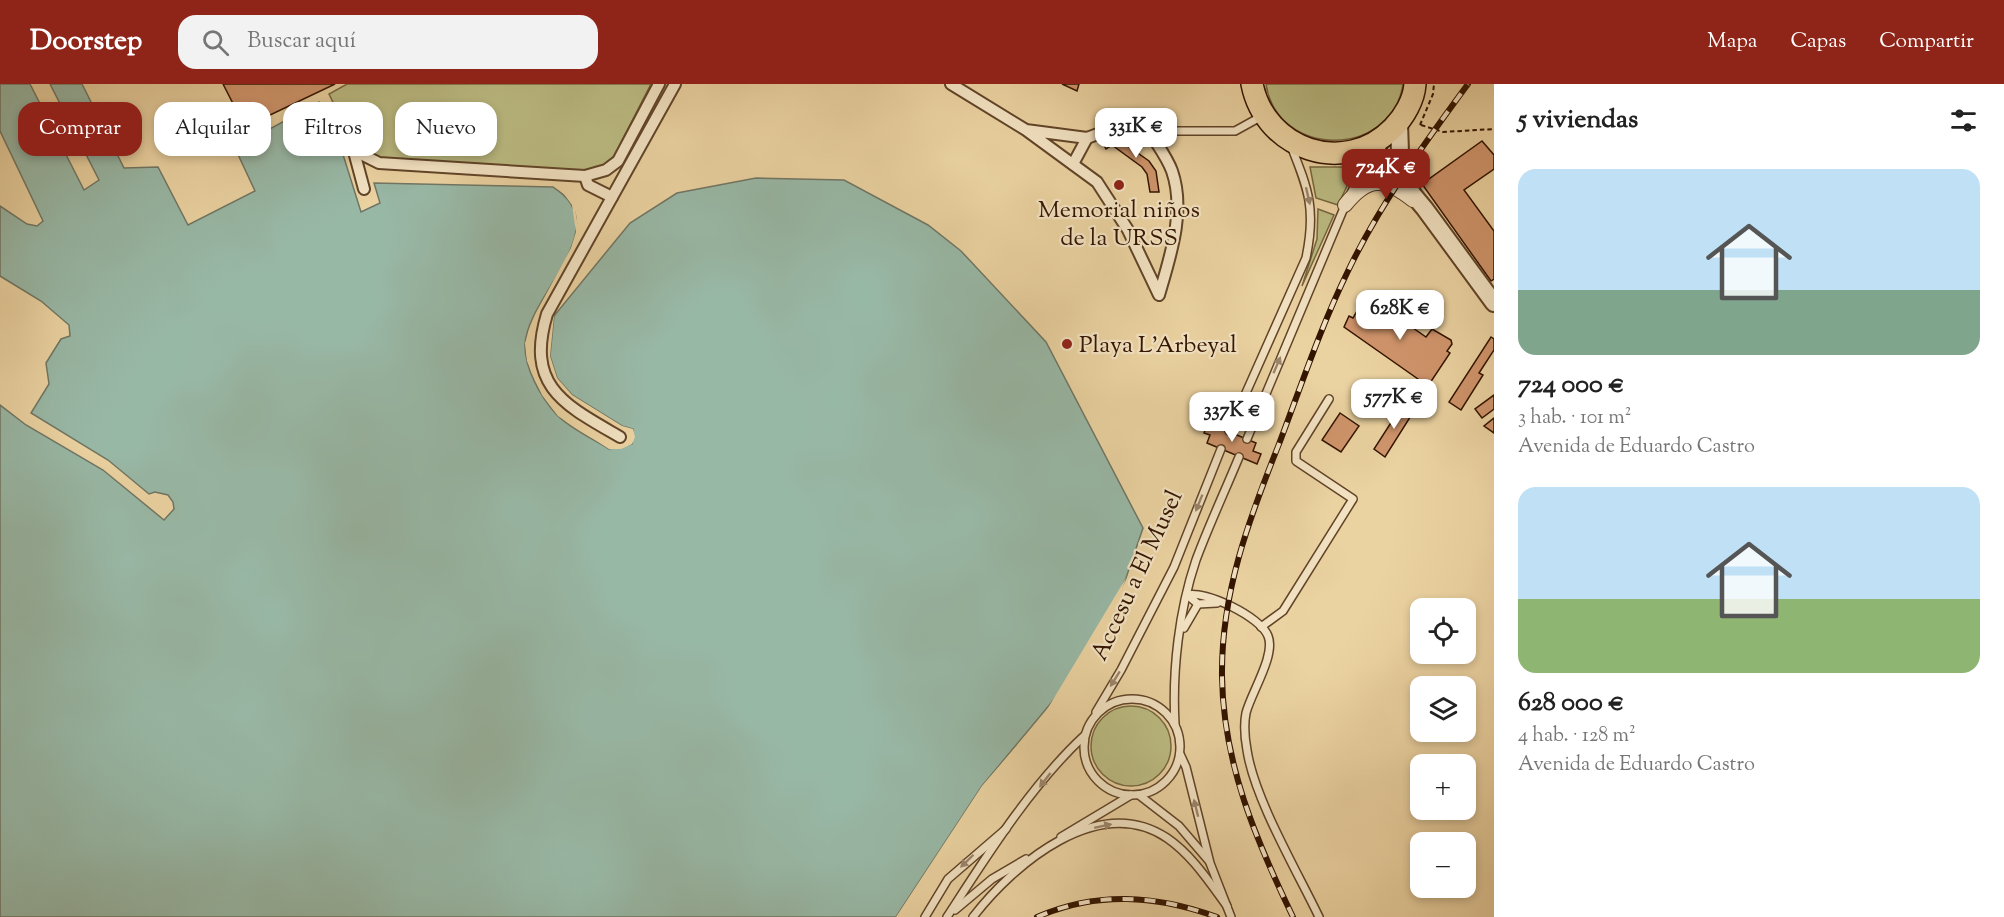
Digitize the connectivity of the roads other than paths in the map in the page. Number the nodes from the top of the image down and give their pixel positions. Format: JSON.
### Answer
{"nodes":[{"id":1,"x":659,"y":84,"type":"edge"},
{"id":2,"x":675,"y":84,"type":"edge"},
{"id":3,"x":951,"y":84,"type":"edge"},
{"id":4,"x":1252,"y":84,"type":"edge"},
{"id":5,"x":1415,"y":84,"type":"edge"},
{"id":6,"x":1264,"y":115,"type":"junction"},
{"id":7,"x":1399,"y":122,"type":"junction"},
{"id":8,"x":1026,"y":129,"type":"junction"},
{"id":9,"x":1149,"y":131,"type":"junction"},
{"id":10,"x":1087,"y":138,"type":"junction"},
{"id":11,"x":1289,"y":141,"type":"junction"},
{"id":12,"x":1370,"y":146,"type":"junction"},
{"id":13,"x":1073,"y":164,"type":"junction"},
{"id":14,"x":585,"y":176,"type":"junction"},
{"id":15,"x":364,"y":189,"type":"dead end"},
{"id":16,"x":612,"y":197,"type":"junction"},
{"id":17,"x":1345,"y":205,"type":"junction"},
{"id":18,"x":1425,"y":209,"type":"junction"},
{"id":19,"x":1494,"y":303,"type":"edge"},
{"id":20,"x":1329,"y":399,"type":"dead end"},
{"id":21,"x":1229,"y":431,"type":"dead end"},
{"id":22,"x":621,"y":437,"type":"dead end"},
{"id":23,"x":1246,"y":439,"type":"dead end"},
{"id":24,"x":1221,"y":449,"type":"dead end"},
{"id":25,"x":1239,"y":457,"type":"dead end"},
{"id":26,"x":1187,"y":595,"type":"junction"},
{"id":27,"x":1218,"y":603,"type":"junction"},
{"id":28,"x":1198,"y":604,"type":"junction"},
{"id":29,"x":1261,"y":627,"type":"junction"},
{"id":30,"x":1181,"y":636,"type":"junction"},
{"id":31,"x":1092,"y":719,"type":"junction"},
{"id":32,"x":1176,"y":727,"type":"junction"},
{"id":33,"x":1084,"y":736,"type":"junction"},
{"id":34,"x":1180,"y":754,"type":"junction"},
{"id":35,"x":1131,"y":795,"type":"junction"},
{"id":36,"x":1139,"y":795,"type":"junction"},
{"id":37,"x":1012,"y":823,"type":"junction"},
{"id":38,"x":1048,"y":846,"type":"junction"},
{"id":39,"x":1210,"y":863,"type":"junction"},
{"id":40,"x":1227,"y":906,"type":"junction"},
{"id":41,"x":947,"y":916,"type":"edge"},
{"id":42,"x":925,"y":917,"type":"edge"},
{"id":43,"x":974,"y":917,"type":"edge"},
{"id":44,"x":1231,"y":917,"type":"edge"},
{"id":45,"x":1319,"y":917,"type":"edge"}],
"edges":[{"from":1,"to":14,"type":"street"},
{"from":2,"to":16,"type":"street"},
{"from":3,"to":8,"type":"street"},
{"from":4,"to":6,"type":"highway"},
{"from":5,"to":7,"type":"highway"},
{"from":6,"to":9,"type":"lane"},
{"from":6,"to":11,"type":"highway"},
{"from":7,"to":12,"type":"highway"},
{"from":7,"to":18,"type":"street"},
{"from":8,"to":10,"type":"street"},
{"from":8,"to":13,"type":"street"},
{"from":9,"to":10,"type":"street"},
{"from":9,"to":13,"type":"street"},
{"from":10,"to":13,"type":"street"},
{"from":11,"to":12,"type":"highway"},
{"from":11,"to":21,"type":"lane","one_way":true},
{"from":12,"to":17,"type":"lane"},
{"from":12,"to":18,"type":"street"},
{"from":14,"to":15,"type":"street"},
{"from":14,"to":16,"type":"street"},
{"from":16,"to":22,"type":"street"},
{"from":17,"to":18,"type":"street"},
{"from":23,"to":17,"type":"lane","one_way":true},
{"from":18,"to":19,"type":"street"},
{"from":20,"to":29,"type":"lane"},
{"from":24,"to":31,"type":"lane","name":"Accesu a El Musel","one_way":true},
{"from":25,"to":26,"type":"lane","name":"Accesu a El Musel"},
{"from":26,"to":27,"type":"lane"},
{"from":26,"to":28,"type":"lane"},
{"from":26,"to":30,"type":"lane","name":"Accesu a El Musel"},
{"from":27,"to":28,"type":"lane"},
{"from":27,"to":29,"type":"lane"},
{"from":28,"to":30,"type":"lane"},
{"from":29,"to":45,"type":"lane"},
{"from":30,"to":32,"type":"lane","name":"Accesu a El Musel"},
{"from":31,"to":32,"type":"lane","name":"Accesu a El Musel"},
{"from":31,"to":33,"type":"lane","name":"Accesu a El Musel"},
{"from":32,"to":34,"type":"lane","name":"Accesu a El Musel"},
{"from":33,"to":35,"type":"lane"},
{"from":33,"to":37,"type":"lane","one_way":true},
{"from":34,"to":36,"type":"lane"},
{"from":39,"to":34,"type":"lane","name":"Accesu a El Musel","one_way":true},
{"from":35,"to":36,"type":"lane"},
{"from":35,"to":38,"type":"lane"},
{"from":36,"to":39,"type":"lane"},
{"from":37,"to":41,"type":"lane"},
{"from":37,"to":42,"type":"lane","one_way":true},
{"from":38,"to":40,"type":"lane","one_way":true},
{"from":38,"to":41,"type":"lane"},
{"from":38,"to":43,"type":"lane"},
{"from":39,"to":40,"type":"lane"},
{"from":40,"to":44,"type":"lane"}]}
